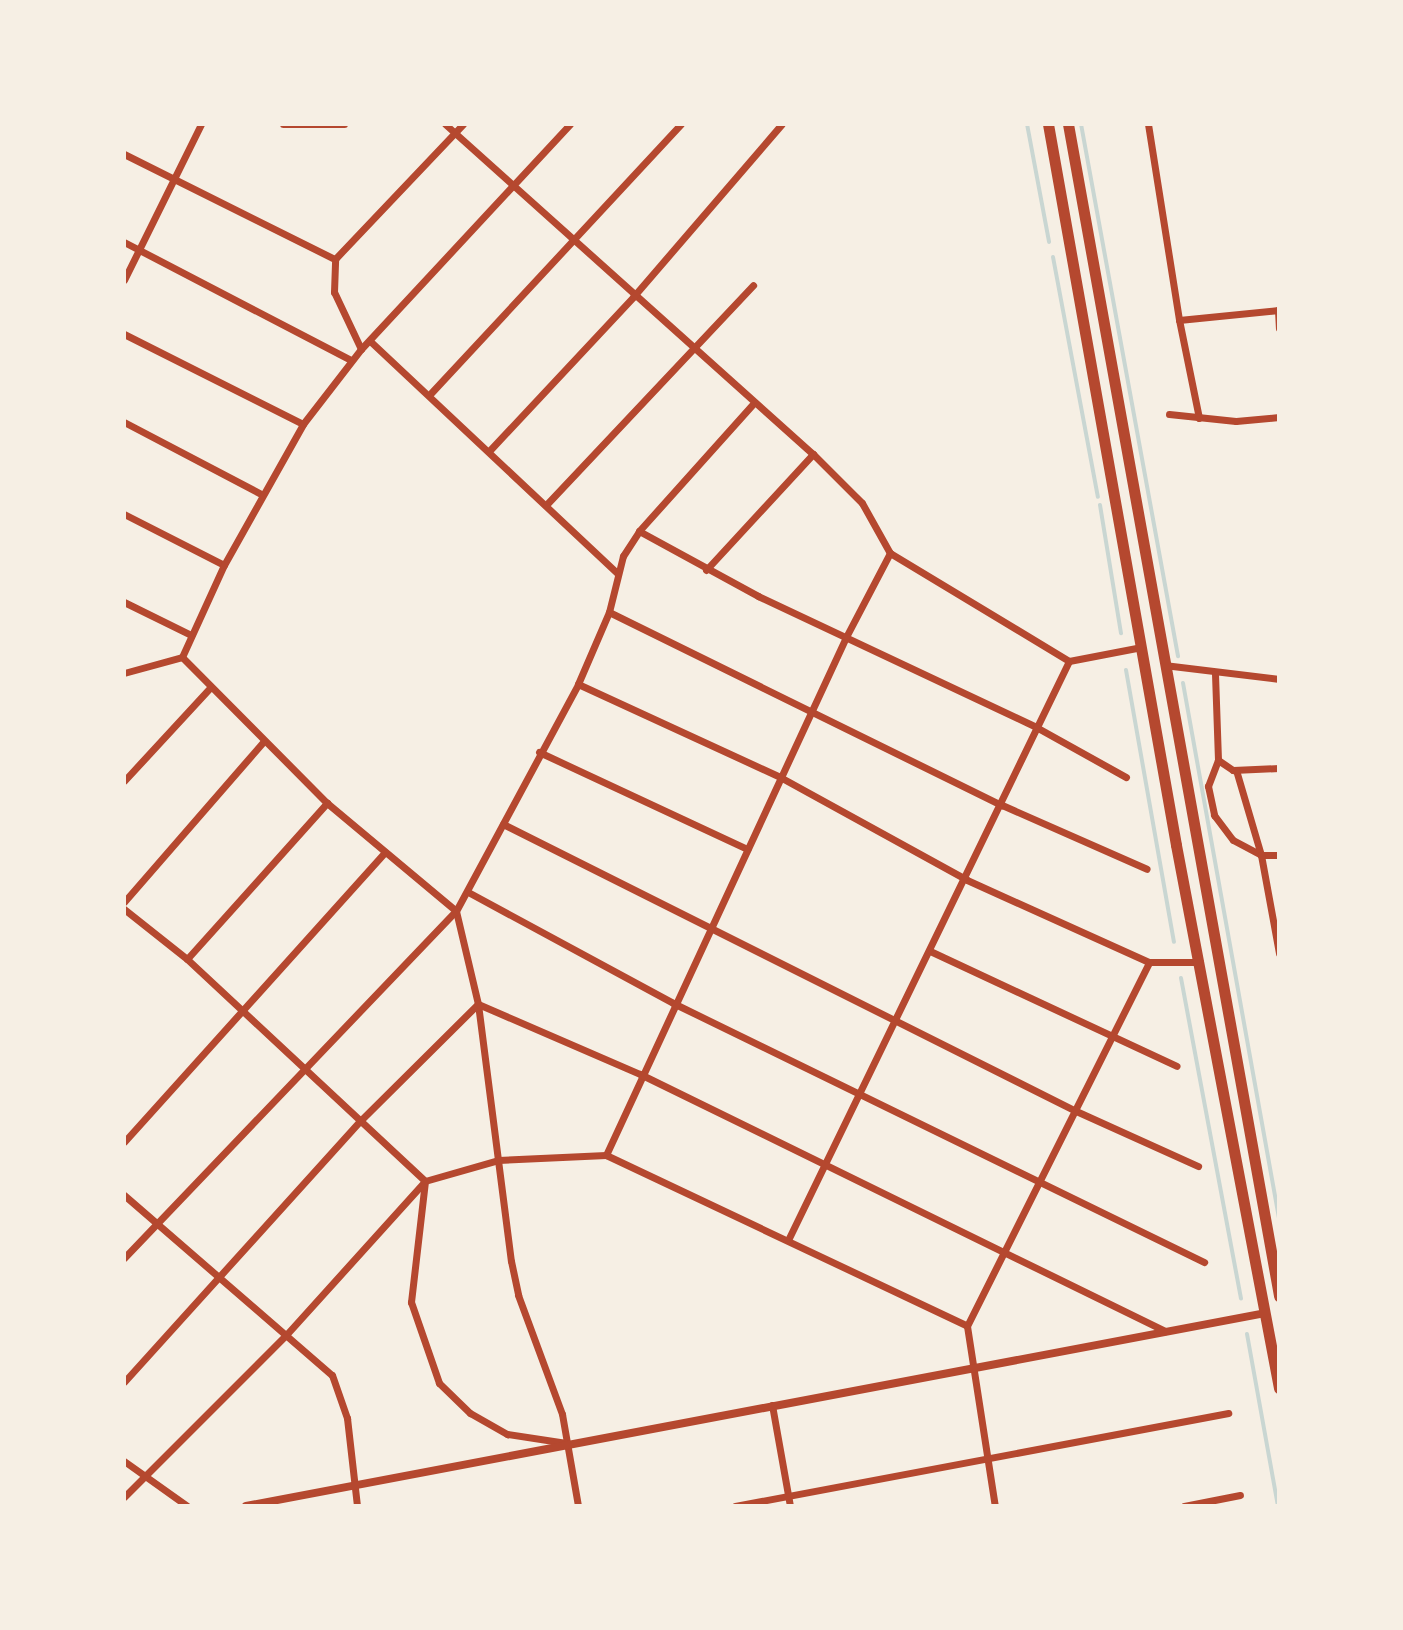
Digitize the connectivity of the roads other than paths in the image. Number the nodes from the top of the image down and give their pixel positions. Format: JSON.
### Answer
{"nodes":[{"id":1,"x":201,"y":124,"type":"edge"},
{"id":2,"x":283,"y":124,"type":"edge"},
{"id":3,"x":339,"y":124,"type":"edge"},
{"id":4,"x":445,"y":124,"type":"edge"},
{"id":5,"x":463,"y":124,"type":"edge"},
{"id":6,"x":570,"y":124,"type":"edge"},
{"id":7,"x":681,"y":124,"type":"edge"},
{"id":8,"x":782,"y":124,"type":"edge"},
{"id":9,"x":1048,"y":124,"type":"edge"},
{"id":10,"x":1068,"y":124,"type":"edge"},
{"id":11,"x":1148,"y":124,"type":"edge"},
{"id":12,"x":456,"y":131,"type":"junction"},
{"id":13,"x":124,"y":154,"type":"edge"},
{"id":14,"x":173,"y":178,"type":"junction"},
{"id":15,"x":517,"y":186,"type":"junction"},
{"id":16,"x":572,"y":241,"type":"junction"},
{"id":17,"x":124,"y":242,"type":"edge"},
{"id":18,"x":139,"y":250,"type":"junction"},
{"id":19,"x":335,"y":259,"type":"junction"},
{"id":20,"x":124,"y":280,"type":"edge"},
{"id":21,"x":753,"y":285,"type":"dead end"},
{"id":22,"x":633,"y":297,"type":"junction"},
{"id":23,"x":1278,"y":310,"type":"edge"},
{"id":24,"x":1179,"y":320,"type":"junction"},
{"id":25,"x":1279,"y":328,"type":"edge"},
{"id":26,"x":124,"y":334,"type":"edge"},
{"id":27,"x":370,"y":341,"type":"junction"},
{"id":28,"x":693,"y":348,"type":"junction"},
{"id":29,"x":361,"y":349,"type":"junction"},
{"id":30,"x":351,"y":360,"type":"junction"},
{"id":31,"x":431,"y":393,"type":"junction"},
{"id":32,"x":752,"y":405,"type":"junction"},
{"id":33,"x":1169,"y":414,"type":"dead end"},
{"id":34,"x":1279,"y":417,"type":"edge"},
{"id":35,"x":1199,"y":418,"type":"junction"},
{"id":36,"x":124,"y":422,"type":"edge"},
{"id":37,"x":303,"y":424,"type":"junction"},
{"id":38,"x":490,"y":450,"type":"junction"},
{"id":39,"x":813,"y":454,"type":"junction"},
{"id":40,"x":261,"y":494,"type":"junction"},
{"id":41,"x":546,"y":505,"type":"junction"},
{"id":42,"x":124,"y":514,"type":"edge"},
{"id":43,"x":639,"y":531,"type":"junction"},
{"id":44,"x":890,"y":553,"type":"junction"},
{"id":45,"x":224,"y":565,"type":"junction"},
{"id":46,"x":706,"y":570,"type":"junction"},
{"id":47,"x":618,"y":574,"type":"junction"},
{"id":48,"x":124,"y":602,"type":"edge"},
{"id":49,"x":609,"y":612,"type":"junction"},
{"id":50,"x":191,"y":635,"type":"junction"},
{"id":51,"x":846,"y":637,"type":"junction"},
{"id":52,"x":1142,"y":647,"type":"junction"},
{"id":53,"x":182,"y":657,"type":"junction"},
{"id":54,"x":1069,"y":661,"type":"junction"},
{"id":55,"x":1164,"y":665,"type":"junction"},
{"id":56,"x":124,"y":673,"type":"edge"},
{"id":57,"x":1215,"y":674,"type":"junction"},
{"id":58,"x":1279,"y":679,"type":"edge"},
{"id":59,"x":578,"y":684,"type":"junction"},
{"id":60,"x":209,"y":689,"type":"junction"},
{"id":61,"x":812,"y":711,"type":"junction"},
{"id":62,"x":1036,"y":727,"type":"junction"},
{"id":63,"x":263,"y":742,"type":"junction"},
{"id":64,"x":539,"y":752,"type":"junction"},
{"id":65,"x":1218,"y":760,"type":"junction"},
{"id":66,"x":1279,"y":768,"type":"edge"},
{"id":67,"x":1236,"y":770,"type":"junction"},
{"id":68,"x":780,"y":777,"type":"junction"},
{"id":69,"x":1126,"y":777,"type":"dead end"},
{"id":70,"x":124,"y":781,"type":"edge"},
{"id":71,"x":327,"y":803,"type":"junction"},
{"id":72,"x":1002,"y":805,"type":"junction"},
{"id":73,"x":503,"y":824,"type":"junction"},
{"id":74,"x":747,"y":849,"type":"junction"},
{"id":75,"x":385,"y":852,"type":"junction"},
{"id":76,"x":1261,"y":855,"type":"junction"},
{"id":77,"x":1279,"y":855,"type":"edge"},
{"id":78,"x":1147,"y":869,"type":"dead end"},
{"id":79,"x":967,"y":880,"type":"junction"},
{"id":80,"x":468,"y":892,"type":"junction"},
{"id":81,"x":124,"y":902,"type":"edge"},
{"id":82,"x":124,"y":909,"type":"edge"},
{"id":83,"x":456,"y":911,"type":"junction"},
{"id":84,"x":710,"y":926,"type":"junction"},
{"id":85,"x":930,"y":951,"type":"junction"},
{"id":86,"x":1279,"y":953,"type":"edge"},
{"id":87,"x":187,"y":959,"type":"junction"},
{"id":88,"x":1149,"y":962,"type":"junction"},
{"id":89,"x":1200,"y":962,"type":"junction"},
{"id":90,"x":673,"y":1003,"type":"junction"},
{"id":91,"x":478,"y":1004,"type":"junction"},
{"id":92,"x":242,"y":1009,"type":"junction"},
{"id":93,"x":895,"y":1017,"type":"junction"},
{"id":94,"x":1110,"y":1037,"type":"junction"},
{"id":95,"x":1177,"y":1066,"type":"dead end"},
{"id":96,"x":305,"y":1067,"type":"junction"},
{"id":97,"x":640,"y":1074,"type":"junction"},
{"id":98,"x":859,"y":1089,"type":"junction"},
{"id":99,"x":1076,"y":1111,"type":"junction"},
{"id":100,"x":361,"y":1120,"type":"junction"},
{"id":101,"x":124,"y":1142,"type":"edge"},
{"id":102,"x":606,"y":1155,"type":"junction"},
{"id":103,"x":498,"y":1160,"type":"junction"},
{"id":104,"x":823,"y":1162,"type":"junction"},
{"id":105,"x":1198,"y":1166,"type":"dead end"},
{"id":106,"x":1041,"y":1180,"type":"junction"},
{"id":107,"x":425,"y":1181,"type":"junction"},
{"id":108,"x":124,"y":1195,"type":"edge"},
{"id":109,"x":157,"y":1224,"type":"junction"},
{"id":110,"x":789,"y":1238,"type":"junction"},
{"id":111,"x":1004,"y":1251,"type":"junction"},
{"id":112,"x":124,"y":1258,"type":"edge"},
{"id":113,"x":1204,"y":1262,"type":"dead end"},
{"id":114,"x":218,"y":1281,"type":"junction"},
{"id":115,"x":1279,"y":1296,"type":"edge"},
{"id":116,"x":1265,"y":1313,"type":"junction"},
{"id":117,"x":967,"y":1326,"type":"junction"},
{"id":118,"x":1165,"y":1331,"type":"junction"},
{"id":119,"x":286,"y":1335,"type":"junction"},
{"id":120,"x":973,"y":1368,"type":"junction"},
{"id":121,"x":124,"y":1382,"type":"edge"},
{"id":122,"x":1279,"y":1388,"type":"edge"},
{"id":123,"x":772,"y":1405,"type":"junction"},
{"id":124,"x":1228,"y":1413,"type":"dead end"},
{"id":125,"x":566,"y":1443,"type":"junction"},
{"id":126,"x":986,"y":1459,"type":"junction"},
{"id":127,"x":124,"y":1461,"type":"edge"},
{"id":128,"x":144,"y":1480,"type":"junction"},
{"id":129,"x":353,"y":1489,"type":"junction"},
{"id":130,"x":1240,"y":1495,"type":"dead end"},
{"id":131,"x":124,"y":1497,"type":"edge"},
{"id":132,"x":789,"y":1502,"type":"edge"},
{"id":133,"x":187,"y":1506,"type":"edge"},
{"id":134,"x":246,"y":1506,"type":"edge"},
{"id":135,"x":357,"y":1506,"type":"edge"},
{"id":136,"x":578,"y":1506,"type":"edge"},
{"id":137,"x":735,"y":1506,"type":"edge"},
{"id":138,"x":995,"y":1506,"type":"edge"},
{"id":139,"x":1184,"y":1506,"type":"edge"}],
"edges":[{"from":1,"to":14,"type":"street"},
{"from":2,"to":3,"type":"street"},
{"from":4,"to":12,"type":"street"},
{"from":5,"to":12,"type":"street"},
{"from":6,"to":15,"type":"street"},
{"from":7,"to":16,"type":"street"},
{"from":8,"to":22,"type":"street"},
{"from":9,"to":52,"type":"main road"},
{"from":10,"to":55,"type":"main road"},
{"from":11,"to":24,"type":"street"},
{"from":12,"to":15,"type":"street"},
{"from":12,"to":19,"type":"street"},
{"from":13,"to":14,"type":"street"},
{"from":14,"to":18,"type":"street"},
{"from":14,"to":19,"type":"street"},
{"from":15,"to":16,"type":"street"},
{"from":15,"to":27,"type":"street"},
{"from":16,"to":22,"type":"street"},
{"from":16,"to":31,"type":"street"},
{"from":17,"to":18,"type":"street"},
{"from":18,"to":20,"type":"street"},
{"from":18,"to":30,"type":"street"},
{"from":19,"to":29,"type":"street"},
{"from":21,"to":28,"type":"street"},
{"from":22,"to":28,"type":"street"},
{"from":22,"to":38,"type":"street"},
{"from":23,"to":24,"type":"street"},
{"from":23,"to":25,"type":"street"},
{"from":24,"to":35,"type":"street"},
{"from":26,"to":37,"type":"street"},
{"from":27,"to":29,"type":"street"},
{"from":27,"to":31,"type":"street"},
{"from":28,"to":32,"type":"street"},
{"from":28,"to":41,"type":"street"},
{"from":29,"to":30,"type":"street"},
{"from":30,"to":37,"type":"street"},
{"from":31,"to":38,"type":"street"},
{"from":32,"to":39,"type":"street"},
{"from":32,"to":43,"type":"street"},
{"from":33,"to":35,"type":"street"},
{"from":34,"to":35,"type":"street"},
{"from":36,"to":40,"type":"street"},
{"from":37,"to":40,"type":"street"},
{"from":38,"to":41,"type":"street"},
{"from":39,"to":44,"type":"street"},
{"from":39,"to":46,"type":"street"},
{"from":40,"to":45,"type":"street"},
{"from":41,"to":47,"type":"street"},
{"from":42,"to":45,"type":"street"},
{"from":43,"to":46,"type":"street"},
{"from":43,"to":47,"type":"street"},
{"from":44,"to":51,"type":"street"},
{"from":44,"to":54,"type":"street"},
{"from":45,"to":50,"type":"street"},
{"from":46,"to":51,"type":"street"},
{"from":47,"to":49,"type":"street"},
{"from":48,"to":50,"type":"street"},
{"from":49,"to":59,"type":"street"},
{"from":49,"to":61,"type":"street"},
{"from":50,"to":53,"type":"street"},
{"from":51,"to":61,"type":"street"},
{"from":51,"to":62,"type":"street"},
{"from":52,"to":54,"type":"street"},
{"from":52,"to":89,"type":"main road"},
{"from":53,"to":56,"type":"street"},
{"from":53,"to":60,"type":"street"},
{"from":54,"to":62,"type":"street"},
{"from":55,"to":57,"type":"street"},
{"from":55,"to":115,"type":"main road"},
{"from":57,"to":58,"type":"street"},
{"from":57,"to":65,"type":"street"},
{"from":59,"to":64,"type":"street"},
{"from":59,"to":68,"type":"street"},
{"from":60,"to":63,"type":"street"},
{"from":60,"to":70,"type":"street"},
{"from":61,"to":68,"type":"street"},
{"from":61,"to":72,"type":"street"},
{"from":62,"to":69,"type":"street"},
{"from":62,"to":72,"type":"street"},
{"from":63,"to":71,"type":"street"},
{"from":63,"to":81,"type":"street"},
{"from":64,"to":73,"type":"street"},
{"from":64,"to":74,"type":"street"},
{"from":65,"to":67,"type":"street"},
{"from":65,"to":76,"type":"street"},
{"from":66,"to":67,"type":"street"},
{"from":67,"to":76,"type":"street"},
{"from":68,"to":74,"type":"street"},
{"from":68,"to":79,"type":"street"},
{"from":71,"to":75,"type":"street"},
{"from":71,"to":87,"type":"street"},
{"from":72,"to":78,"type":"street"},
{"from":72,"to":79,"type":"street"},
{"from":73,"to":80,"type":"street"},
{"from":73,"to":84,"type":"street"},
{"from":74,"to":84,"type":"street"},
{"from":75,"to":83,"type":"street"},
{"from":75,"to":92,"type":"street"},
{"from":76,"to":77,"type":"street"},
{"from":76,"to":86,"type":"street"},
{"from":79,"to":85,"type":"street"},
{"from":79,"to":88,"type":"street"},
{"from":80,"to":83,"type":"street"},
{"from":80,"to":90,"type":"street"},
{"from":82,"to":87,"type":"street"},
{"from":83,"to":91,"type":"street"},
{"from":83,"to":96,"type":"street"},
{"from":84,"to":90,"type":"street"},
{"from":84,"to":93,"type":"street"},
{"from":85,"to":93,"type":"street"},
{"from":85,"to":94,"type":"street"},
{"from":87,"to":92,"type":"street"},
{"from":88,"to":89,"type":"street"},
{"from":88,"to":94,"type":"street"},
{"from":89,"to":116,"type":"main road"},
{"from":90,"to":97,"type":"street"},
{"from":90,"to":98,"type":"street"},
{"from":91,"to":97,"type":"street"},
{"from":91,"to":100,"type":"street"},
{"from":91,"to":103,"type":"street"},
{"from":92,"to":96,"type":"street"},
{"from":92,"to":101,"type":"street"},
{"from":93,"to":98,"type":"street"},
{"from":93,"to":99,"type":"street"},
{"from":94,"to":95,"type":"street"},
{"from":94,"to":99,"type":"street"},
{"from":96,"to":100,"type":"street"},
{"from":96,"to":109,"type":"street"},
{"from":97,"to":102,"type":"street"},
{"from":97,"to":104,"type":"street"},
{"from":98,"to":104,"type":"street"},
{"from":98,"to":106,"type":"street"},
{"from":99,"to":105,"type":"street"},
{"from":99,"to":106,"type":"street"},
{"from":100,"to":107,"type":"street"},
{"from":100,"to":114,"type":"street"},
{"from":102,"to":103,"type":"street"},
{"from":102,"to":110,"type":"street"},
{"from":103,"to":107,"type":"street"},
{"from":103,"to":125,"type":"street"},
{"from":104,"to":110,"type":"street"},
{"from":104,"to":111,"type":"street"},
{"from":106,"to":111,"type":"street"},
{"from":106,"to":113,"type":"street"},
{"from":107,"to":119,"type":"street"},
{"from":107,"to":125,"type":"street"},
{"from":108,"to":109,"type":"street"},
{"from":109,"to":112,"type":"street"},
{"from":109,"to":114,"type":"street"},
{"from":110,"to":117,"type":"street"},
{"from":111,"to":117,"type":"street"},
{"from":111,"to":118,"type":"street"},
{"from":114,"to":119,"type":"street"},
{"from":114,"to":121,"type":"street"},
{"from":116,"to":118,"type":"street"},
{"from":116,"to":122,"type":"main road"},
{"from":117,"to":120,"type":"street"},
{"from":118,"to":120,"type":"street"},
{"from":119,"to":128,"type":"street"},
{"from":119,"to":129,"type":"street"},
{"from":120,"to":123,"type":"street"},
{"from":120,"to":126,"type":"street"},
{"from":123,"to":125,"type":"street"},
{"from":123,"to":132,"type":"street"},
{"from":124,"to":126,"type":"street"},
{"from":125,"to":129,"type":"street"},
{"from":125,"to":136,"type":"street"},
{"from":126,"to":132,"type":"street"},
{"from":126,"to":138,"type":"street"},
{"from":127,"to":128,"type":"street"},
{"from":128,"to":131,"type":"street"},
{"from":128,"to":133,"type":"street"},
{"from":129,"to":134,"type":"street"},
{"from":129,"to":135,"type":"street"},
{"from":130,"to":139,"type":"street"},
{"from":132,"to":137,"type":"street"}]}
